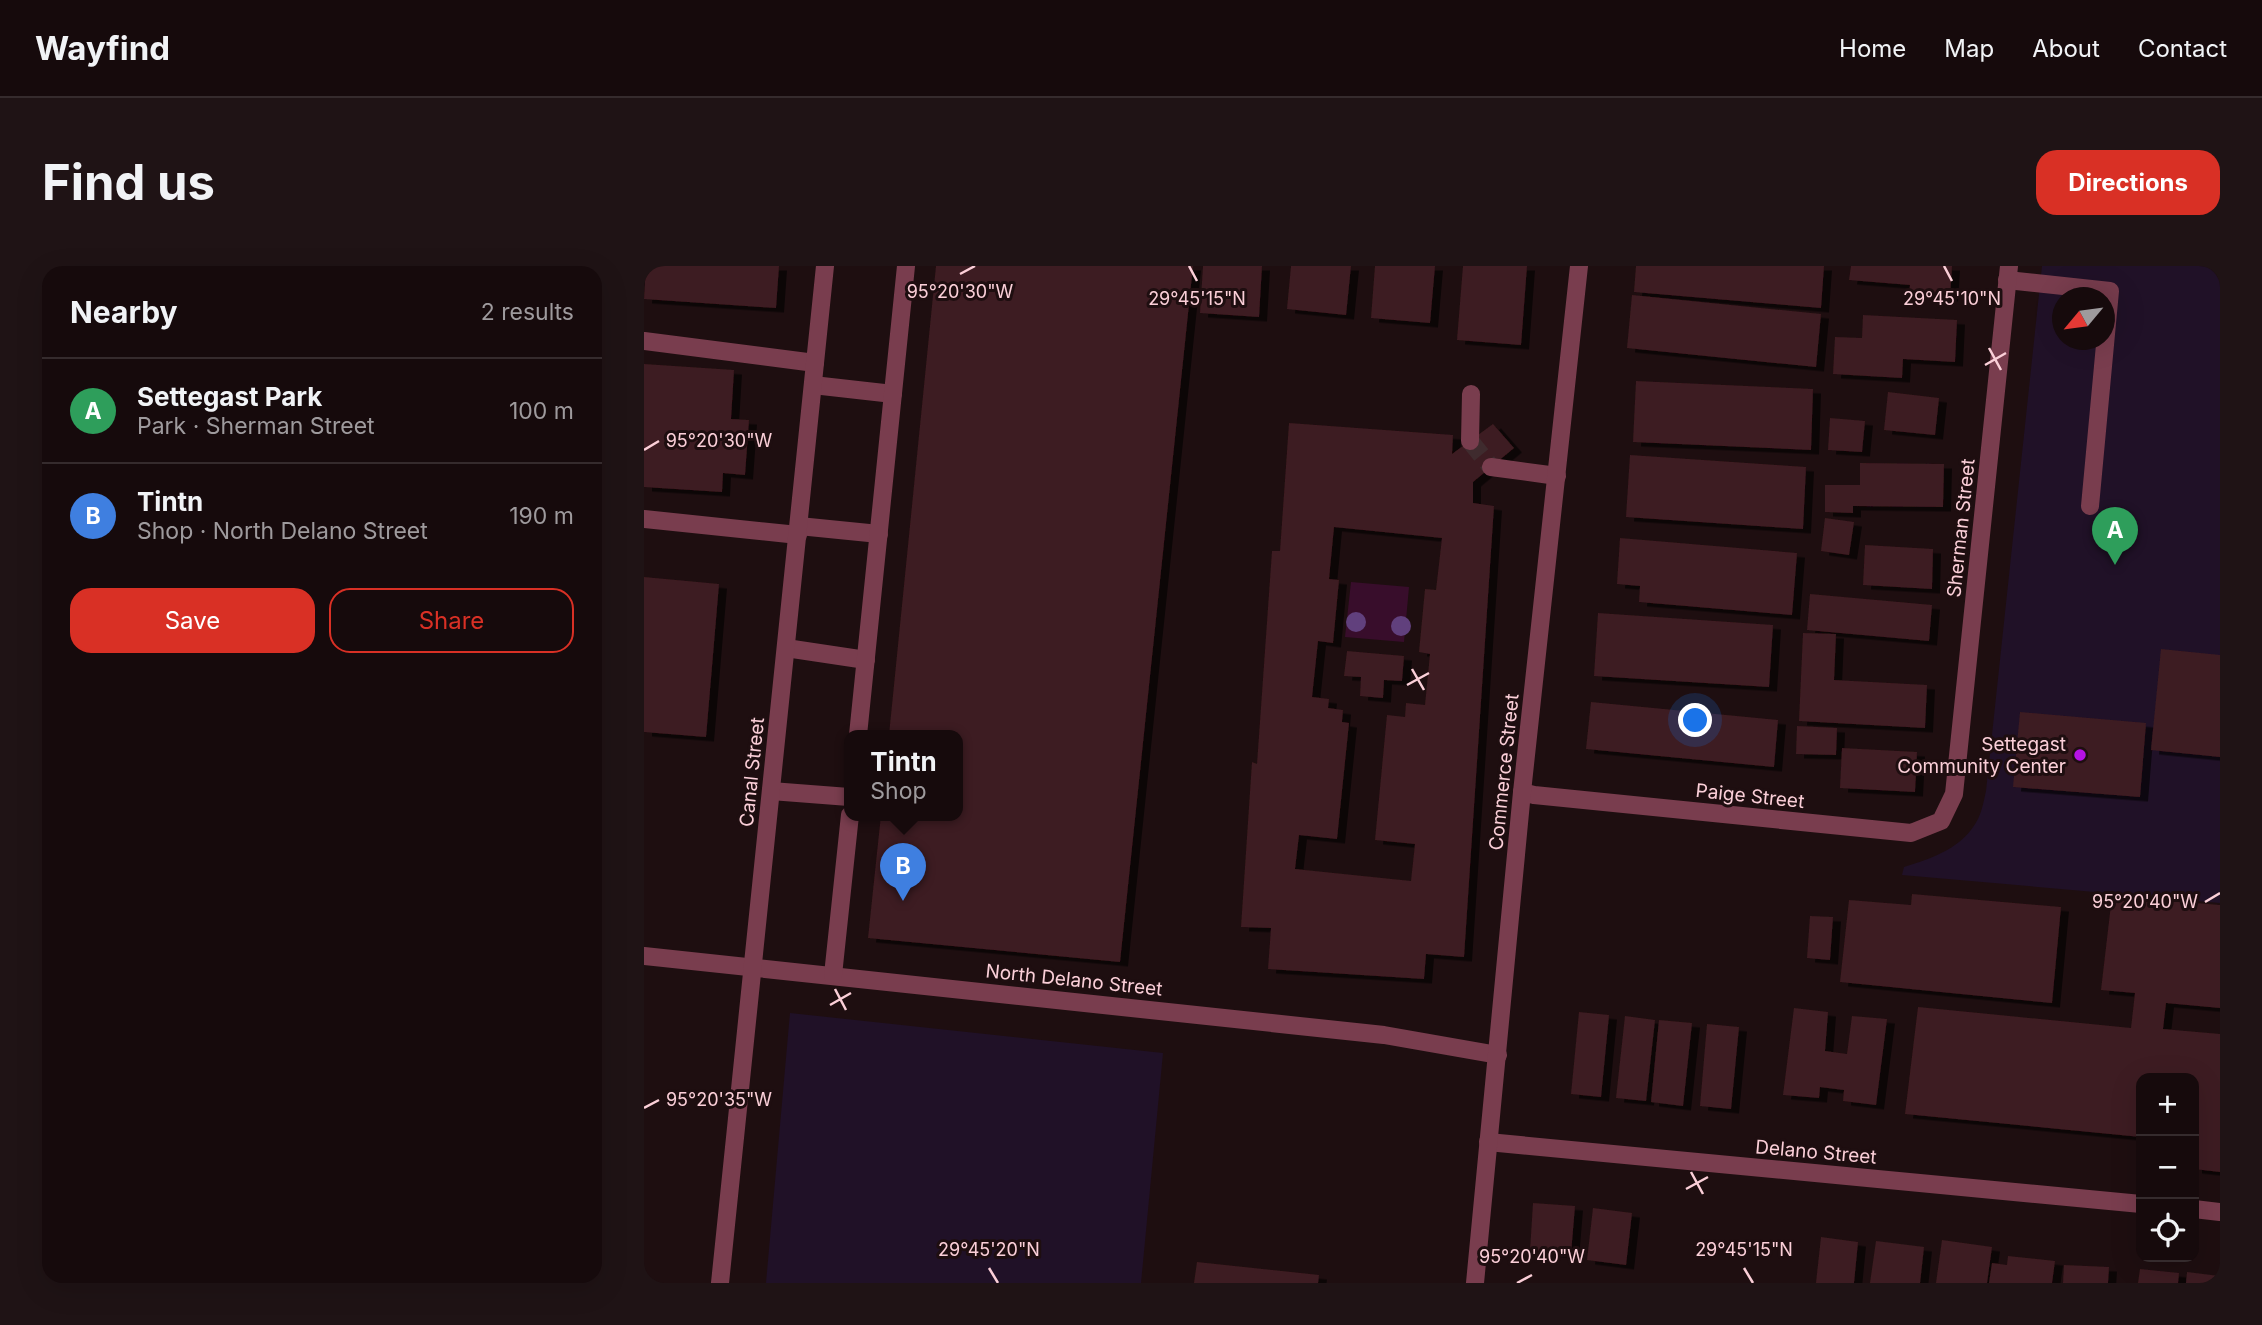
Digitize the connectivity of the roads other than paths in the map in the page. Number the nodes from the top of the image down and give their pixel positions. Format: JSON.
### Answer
{"nodes":[{"id":1,"x":825,"y":266,"type":"edge"},
{"id":2,"x":906,"y":266,"type":"edge"},
{"id":3,"x":1579,"y":266,"type":"edge"},
{"id":4,"x":2008,"y":273,"type":"edge"},
{"id":5,"x":644,"y":341,"type":"edge"},
{"id":6,"x":815,"y":363,"type":"junction"},
{"id":7,"x":813,"y":385,"type":"junction"},
{"id":8,"x":893,"y":394,"type":"junction"},
{"id":9,"x":1471,"y":394,"type":"dead end"},
{"id":10,"x":1470,"y":441,"type":"tunnel mouth"},
{"id":11,"x":1491,"y":467,"type":"tunnel mouth"},
{"id":12,"x":1557,"y":476,"type":"junction"},
{"id":13,"x":2090,"y":506,"type":"dead end"},
{"id":14,"x":644,"y":519,"type":"edge"},
{"id":15,"x":799,"y":531,"type":"junction"},
{"id":16,"x":879,"y":534,"type":"junction"},
{"id":17,"x":786,"y":649,"type":"junction"},
{"id":18,"x":866,"y":660,"type":"junction"},
{"id":19,"x":859,"y":730,"type":"edge"},
{"id":20,"x":771,"y":791,"type":"junction"},
{"id":21,"x":1522,"y":792,"type":"junction"},
{"id":22,"x":1954,"y":794,"type":"joint"},
{"id":23,"x":844,"y":797,"type":"edge"},
{"id":24,"x":849,"y":821,"type":"edge"},
{"id":25,"x":644,"y":956,"type":"edge"},
{"id":26,"x":752,"y":967,"type":"junction"},
{"id":27,"x":833,"y":975,"type":"junction"},
{"id":28,"x":1498,"y":1055,"type":"junction"},
{"id":29,"x":1488,"y":1142,"type":"junction"},
{"id":30,"x":2136,"y":1204,"type":"edge"},
{"id":31,"x":2199,"y":1210,"type":"edge"},
{"id":32,"x":2220,"y":1212,"type":"edge"},
{"id":33,"x":720,"y":1283,"type":"edge"},
{"id":34,"x":1475,"y":1283,"type":"edge"}],
"edges":[{"from":1,"to":6,"type":"street","name":"Canal Street"},
{"from":2,"to":8,"type":"street"},
{"from":3,"to":12,"type":"street","name":"Commerce Street"},
{"from":4,"to":13,"type":"street"},
{"from":4,"to":22,"type":"street","name":"Sherman Street"},
{"from":5,"to":6,"type":"street"},
{"from":6,"to":7,"type":"street","name":"Canal Street"},
{"from":7,"to":8,"type":"street"},
{"from":7,"to":15,"type":"street","name":"Canal Street"},
{"from":8,"to":16,"type":"street"},
{"from":9,"to":10,"type":"street"},
{"from":11,"to":12,"type":"street"},
{"from":12,"to":21,"type":"street","name":"Commerce Street"},
{"from":14,"to":15,"type":"street"},
{"from":15,"to":16,"type":"street"},
{"from":15,"to":17,"type":"street","name":"Canal Street"},
{"from":16,"to":18,"type":"street"},
{"from":17,"to":18,"type":"street"},
{"from":17,"to":20,"type":"street","name":"Canal Street"},
{"from":18,"to":19,"type":"street"},
{"from":20,"to":23,"type":"street"},
{"from":20,"to":26,"type":"street","name":"Canal Street"},
{"from":21,"to":22,"type":"street","name":"Paige Street"},
{"from":21,"to":28,"type":"street","name":"Commerce Street"},
{"from":24,"to":27,"type":"street"},
{"from":25,"to":26,"type":"street","name":"North Delano Street"},
{"from":26,"to":27,"type":"street","name":"North Delano Street"},
{"from":26,"to":33,"type":"street","name":"Canal Street"},
{"from":27,"to":28,"type":"street","name":"North Delano Street"},
{"from":28,"to":29,"type":"street","name":"Commerce Street"},
{"from":29,"to":30,"type":"street","name":"Delano Street"},
{"from":29,"to":34,"type":"street","name":"Commerce Street"},
{"from":31,"to":32,"type":"street"}]}
